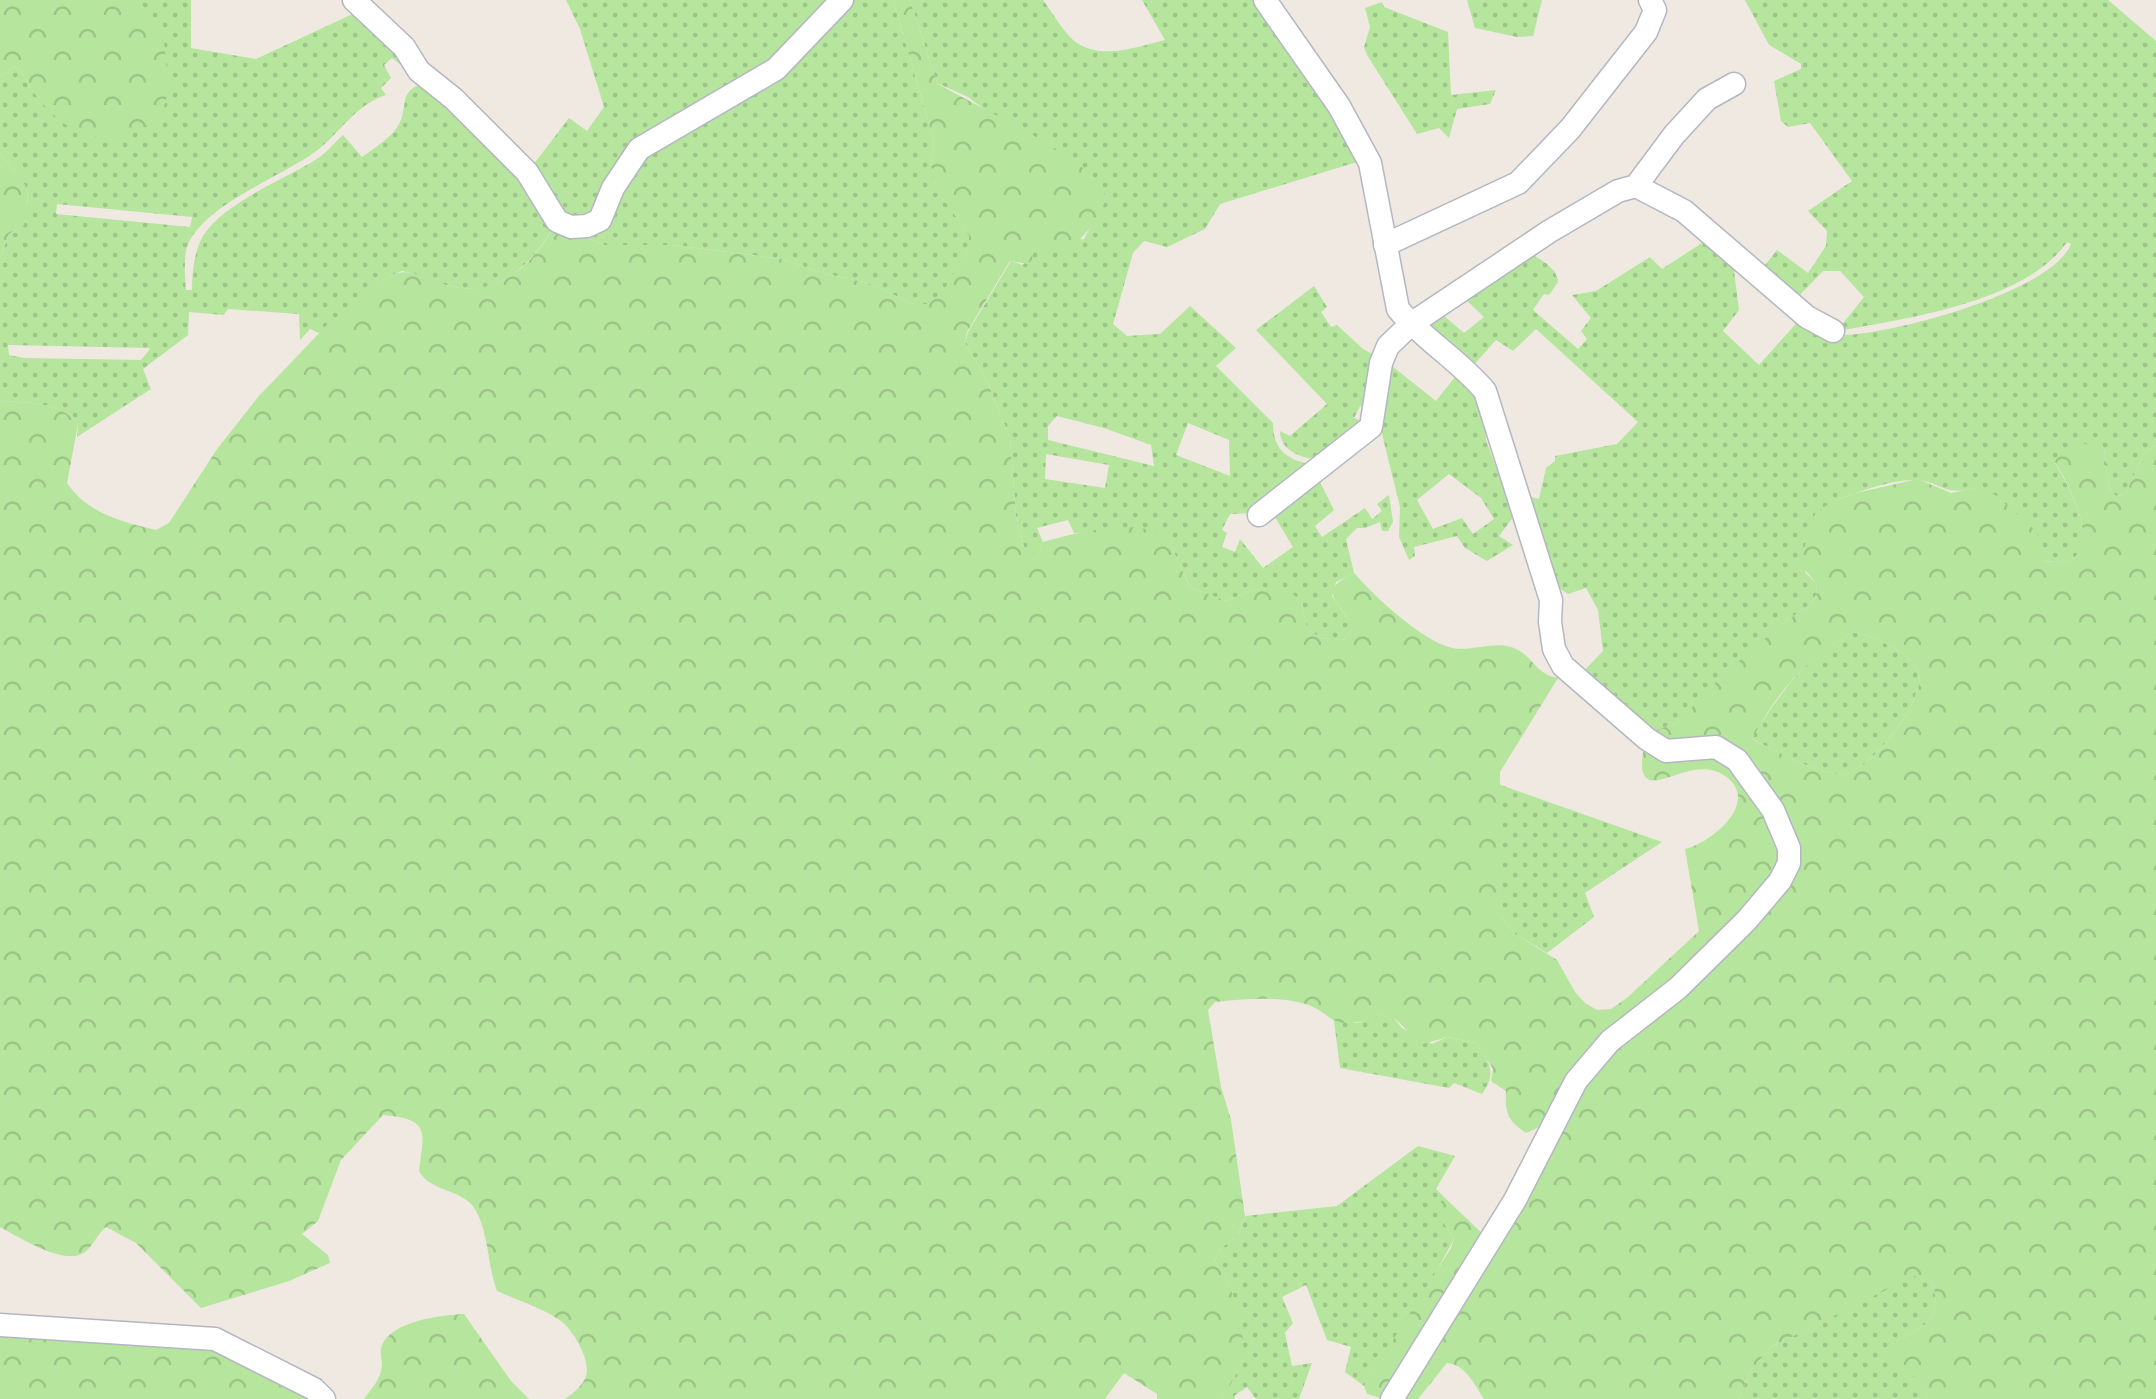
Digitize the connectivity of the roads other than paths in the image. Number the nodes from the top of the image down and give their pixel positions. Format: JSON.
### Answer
{"nodes":[{"id":1,"x":354,"y":0,"type":"edge"},
{"id":2,"x":842,"y":0,"type":"edge"},
{"id":3,"x":1265,"y":0,"type":"edge"},
{"id":4,"x":1650,"y":0,"type":"edge"},
{"id":5,"x":1734,"y":84,"type":"dead end"},
{"id":6,"x":1636,"y":186,"type":"junction"},
{"id":7,"x":1385,"y":244,"type":"junction"},
{"id":8,"x":1411,"y":324,"type":"junction"},
{"id":9,"x":1833,"y":331,"type":"dead end"},
{"id":10,"x":1259,"y":515,"type":"dead end"},
{"id":11,"x":0,"y":1325,"type":"edge"},
{"id":12,"x":324,"y":1399,"type":"edge"},
{"id":13,"x":1392,"y":1399,"type":"edge"}],
"edges":[{"from":1,"to":2,"type":"street"},
{"from":3,"to":7,"type":"street"},
{"from":4,"to":7,"type":"street"},
{"from":5,"to":6,"type":"street"},
{"from":6,"to":8,"type":"street"},
{"from":6,"to":9,"type":"street"},
{"from":7,"to":8,"type":"street"},
{"from":8,"to":10,"type":"street"},
{"from":8,"to":13,"type":"street"},
{"from":11,"to":12,"type":"street"}]}
